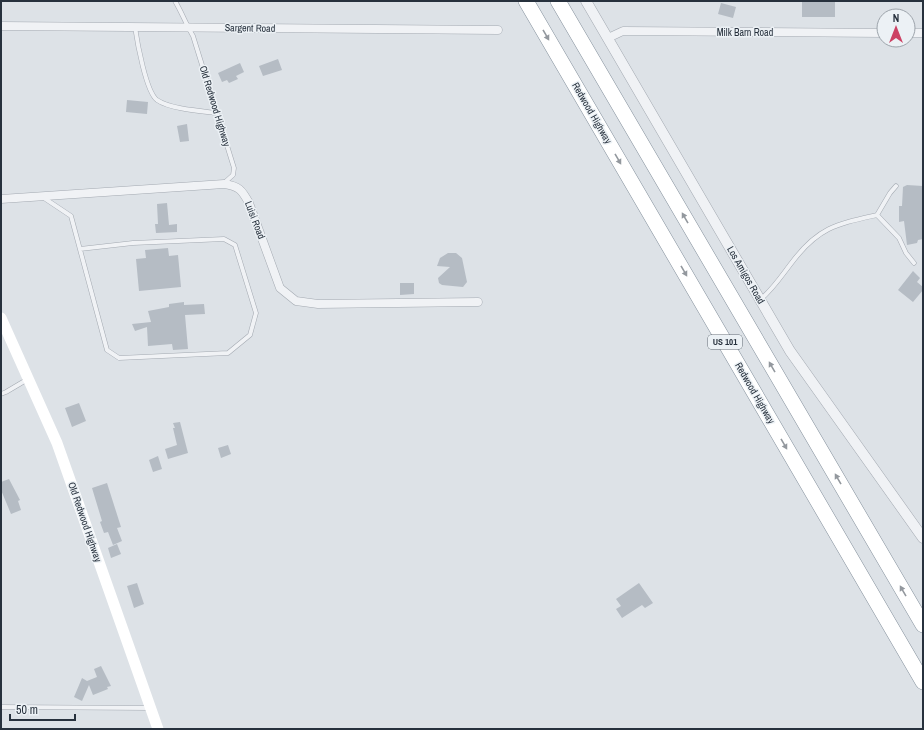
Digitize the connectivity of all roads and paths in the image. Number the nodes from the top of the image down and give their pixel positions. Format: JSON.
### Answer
{"nodes":[{"id":1,"x":176,"y":1,"type":"edge"},
{"id":2,"x":526,"y":1,"type":"edge"},
{"id":3,"x":558,"y":1,"type":"edge"},
{"id":4,"x":586,"y":1,"type":"edge"},
{"id":5,"x":1,"y":26,"type":"edge"},
{"id":6,"x":135,"y":27,"type":"junction"},
{"id":7,"x":187,"y":27,"type":"junction"},
{"id":8,"x":498,"y":30,"type":"dead end"},
{"id":9,"x":876,"y":33,"type":"edge"},
{"id":10,"x":608,"y":38,"type":"junction"},
{"id":11,"x":217,"y":113,"type":"junction"},
{"id":12,"x":224,"y":184,"type":"junction"},
{"id":13,"x":896,"y":186,"type":"dead end"},
{"id":14,"x":44,"y":197,"type":"junction"},
{"id":15,"x":1,"y":200,"type":"edge"},
{"id":16,"x":877,"y":215,"type":"junction"},
{"id":17,"x":80,"y":249,"type":"junction"},
{"id":18,"x":914,"y":263,"type":"dead end"},
{"id":19,"x":760,"y":299,"type":"junction"},
{"id":20,"x":478,"y":302,"type":"dead end"},
{"id":21,"x":1,"y":318,"type":"edge"},
{"id":22,"x":28,"y":378,"type":"junction"},
{"id":23,"x":1,"y":394,"type":"edge"},
{"id":24,"x":923,"y":538,"type":"edge"},
{"id":25,"x":923,"y":625,"type":"edge"},
{"id":26,"x":923,"y":682,"type":"edge"},
{"id":27,"x":1,"y":706,"type":"edge"},
{"id":28,"x":151,"y":708,"type":"junction"},
{"id":29,"x":158,"y":729,"type":"edge"}],
"edges":[{"from":1,"to":7,"type":"lane","name":"Old Redwood Highway"},
{"from":2,"to":26,"type":"highway","name":"Redwood Highway","number":"US 101","one_way":true},
{"from":25,"to":3,"type":"highway","number":"US 101","one_way":true},
{"from":4,"to":10,"type":"street","name":"Los Amigos Road"},
{"from":5,"to":6,"type":"street","name":"Sargent Road"},
{"from":6,"to":7,"type":"street","name":"Sargent Road"},
{"from":6,"to":11,"type":"lane"},
{"from":7,"to":8,"type":"street","name":"Sargent Road"},
{"from":7,"to":11,"type":"lane","name":"Old Redwood Highway"},
{"from":9,"to":10,"type":"street","name":"Milk Barn Road"},
{"from":10,"to":19,"type":"street","name":"Los Amigos Road"},
{"from":11,"to":12,"type":"lane","name":"Old Redwood Highway"},
{"from":12,"to":14,"type":"street","name":"Luisi Road"},
{"from":12,"to":20,"type":"street","name":"Luisi Road"},
{"from":13,"to":16,"type":"lane"},
{"from":14,"to":15,"type":"street","name":"Luisi Road"},
{"from":14,"to":17,"type":"lane"},
{"from":16,"to":18,"type":"lane"},
{"from":16,"to":19,"type":"lane"},
{"from":17,"to":17,"type":"lane"},
{"from":19,"to":24,"type":"street","name":"Los Amigos Road"},
{"from":21,"to":22,"type":"main road","name":"Old Redwood Highway"},
{"from":22,"to":23,"type":"lane"},
{"from":22,"to":28,"type":"main road","name":"Old Redwood Highway"},
{"from":27,"to":28,"type":"lane"},
{"from":28,"to":29,"type":"main road","name":"Old Redwood Highway"}]}
